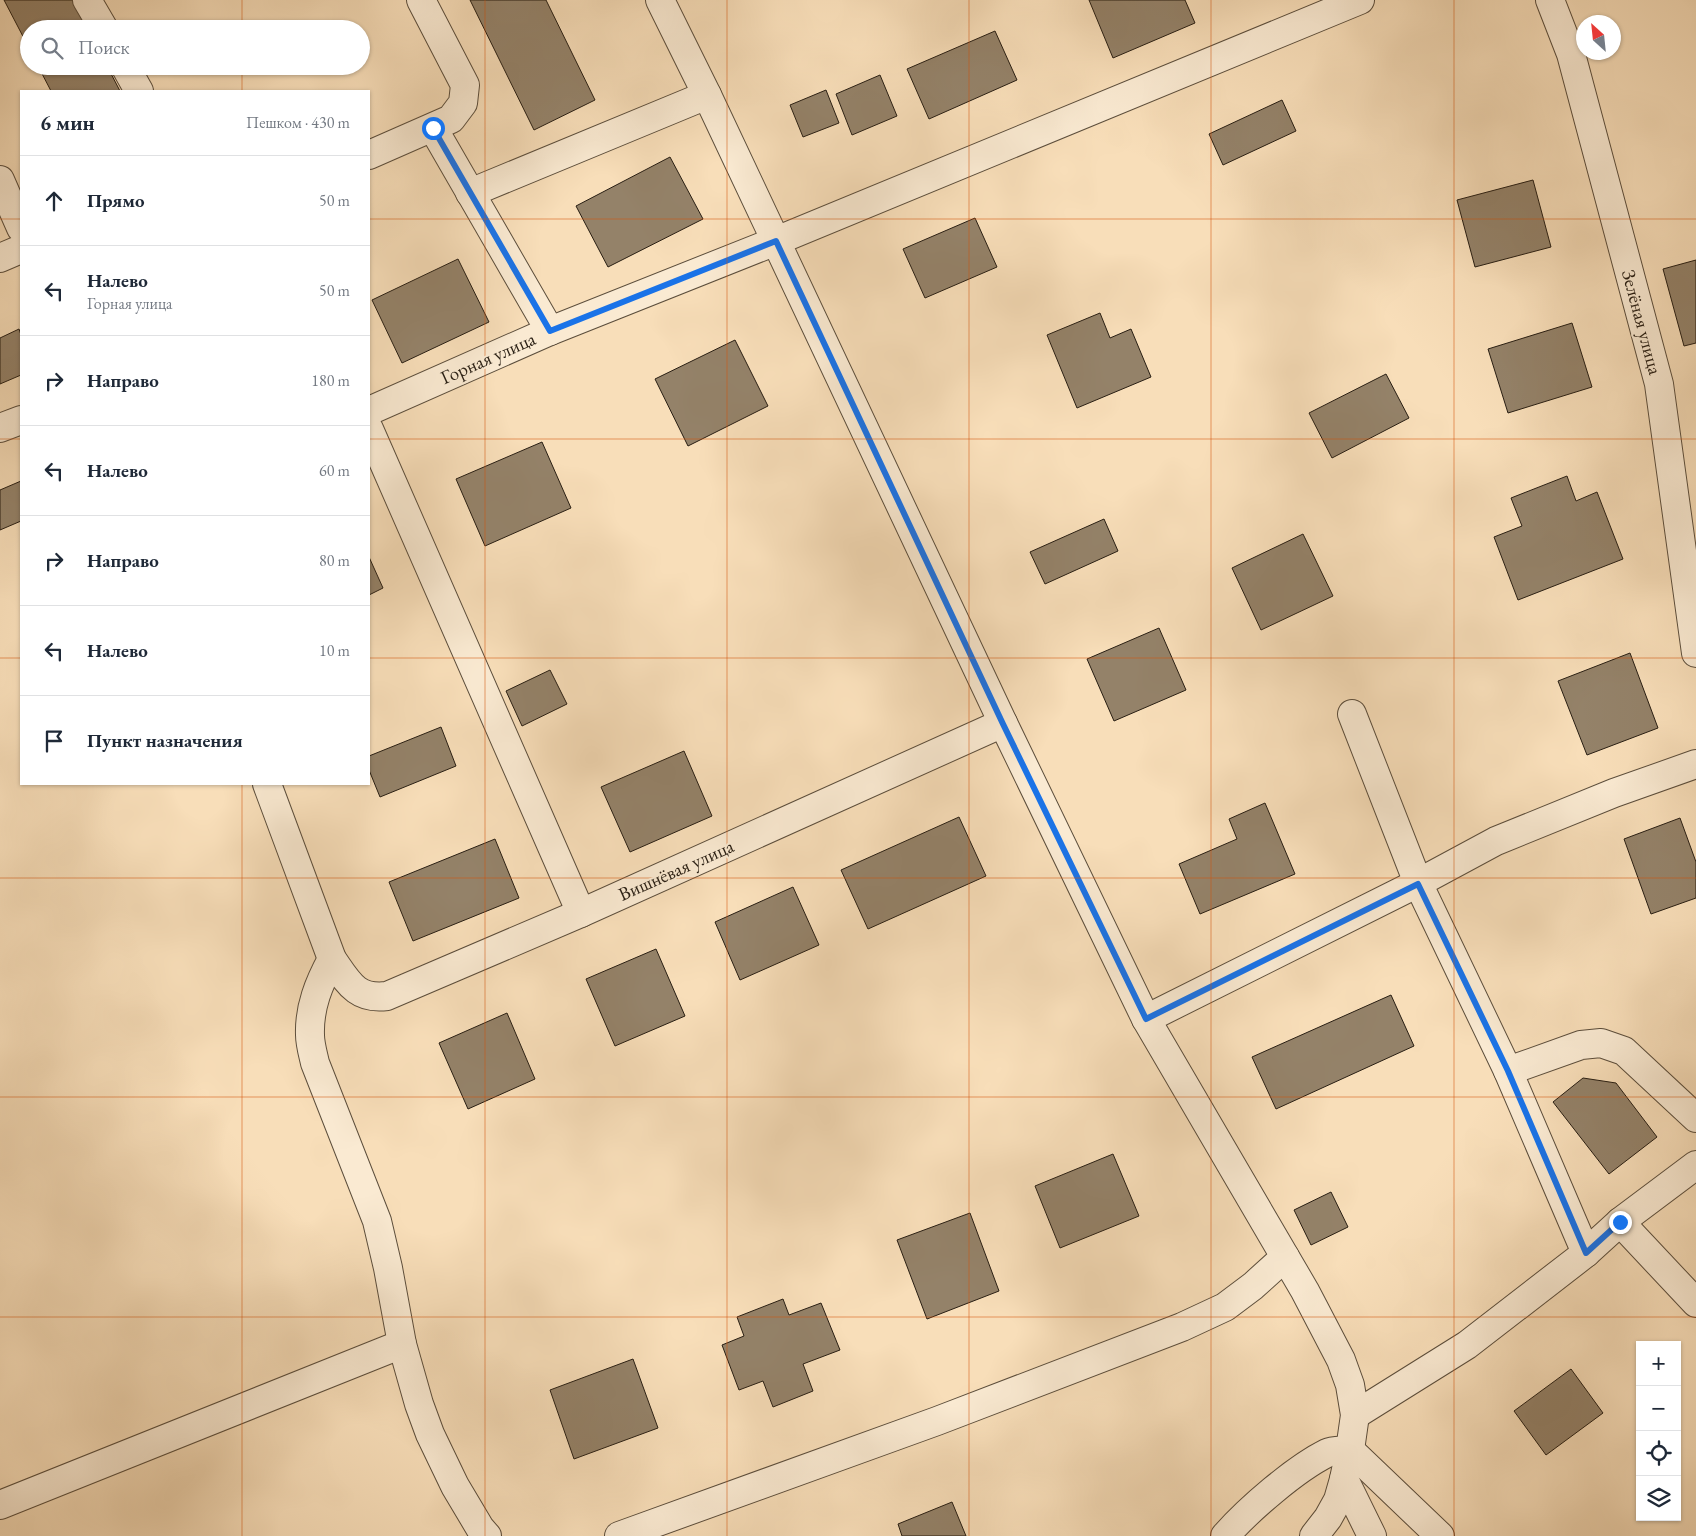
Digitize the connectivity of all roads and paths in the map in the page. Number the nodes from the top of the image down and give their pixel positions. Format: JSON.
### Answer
{"nodes":[{"id":1,"x":87,"y":0,"type":"edge"},
{"id":2,"x":421,"y":0,"type":"edge"},
{"id":3,"x":660,"y":0,"type":"edge"},
{"id":4,"x":1360,"y":0,"type":"edge"},
{"id":5,"x":1550,"y":0,"type":"edge"},
{"id":6,"x":99,"y":20,"type":"edge"},
{"id":7,"x":130,"y":75,"type":"edge"},
{"id":8,"x":138,"y":90,"type":"edge"},
{"id":9,"x":707,"y":95,"type":"junction"},
{"id":10,"x":433,"y":128,"type":"junction"},
{"id":11,"x":370,"y":155,"type":"edge"},
{"id":12,"x":0,"y":180,"type":"edge"},
{"id":13,"x":470,"y":193,"type":"junction"},
{"id":14,"x":20,"y":226,"type":"edge"},
{"id":15,"x":776,"y":241,"type":"junction"},
{"id":16,"x":20,"y":249,"type":"edge"},
{"id":17,"x":0,"y":258,"type":"edge"},
{"id":18,"x":550,"y":331,"type":"junction"},
{"id":19,"x":370,"y":411,"type":"edge"},
{"id":20,"x":20,"y":420,"type":"edge"},
{"id":21,"x":0,"y":428,"type":"edge"},
{"id":22,"x":370,"y":431,"type":"edge"},
{"id":23,"x":1696,"y":653,"type":"edge"},
{"id":24,"x":1352,"y":714,"type":"dead end"},
{"id":25,"x":1003,"y":724,"type":"junction"},
{"id":26,"x":1696,"y":764,"type":"edge"},
{"id":27,"x":267,"y":785,"type":"edge"},
{"id":28,"x":1418,"y":884,"type":"junction"},
{"id":29,"x":581,"y":913,"type":"junction"},
{"id":30,"x":332,"y":959,"type":"junction"},
{"id":31,"x":1146,"y":1019,"type":"junction"},
{"id":32,"x":1508,"y":1071,"type":"junction"},
{"id":33,"x":1696,"y":1118,"type":"edge"},
{"id":34,"x":1696,"y":1165,"type":"edge"},
{"id":35,"x":1620,"y":1222,"type":"junction"},
{"id":36,"x":1586,"y":1253,"type":"junction"},
{"id":37,"x":1285,"y":1257,"type":"junction"},
{"id":38,"x":1696,"y":1303,"type":"edge"},
{"id":39,"x":402,"y":1344,"type":"junction"},
{"id":40,"x":1354,"y":1415,"type":"junction"},
{"id":41,"x":1350,"y":1450,"type":"junction"},
{"id":42,"x":1344,"y":1479,"type":"junction"},
{"id":43,"x":0,"y":1505,"type":"edge"},
{"id":44,"x":487,"y":1536,"type":"edge"},
{"id":45,"x":620,"y":1536,"type":"edge"},
{"id":46,"x":1225,"y":1536,"type":"edge"},
{"id":47,"x":1314,"y":1536,"type":"edge"},
{"id":48,"x":1372,"y":1536,"type":"edge"},
{"id":49,"x":1440,"y":1536,"type":"edge"}],
"edges":[{"from":1,"to":6,"type":"street"},
{"from":2,"to":10,"type":"street"},
{"from":3,"to":9,"type":"street"},
{"from":4,"to":15,"type":"street","name":"Горная улица"},
{"from":5,"to":23,"type":"street","name":"Зелёная улица"},
{"from":7,"to":8,"type":"street"},
{"from":9,"to":13,"type":"street"},
{"from":9,"to":15,"type":"street"},
{"from":10,"to":11,"type":"street"},
{"from":10,"to":13,"type":"street"},
{"from":12,"to":14,"type":"street"},
{"from":13,"to":18,"type":"street"},
{"from":15,"to":18,"type":"street","name":"Горная улица"},
{"from":15,"to":25,"type":"street"},
{"from":16,"to":17,"type":"street"},
{"from":18,"to":19,"type":"street","name":"Горная улица"},
{"from":20,"to":21,"type":"street"},
{"from":22,"to":29,"type":"street"},
{"from":24,"to":28,"type":"street"},
{"from":25,"to":29,"type":"street","name":"Вишнёвая улица"},
{"from":25,"to":31,"type":"street"},
{"from":26,"to":28,"type":"street"},
{"from":27,"to":30,"type":"street"},
{"from":28,"to":31,"type":"street"},
{"from":28,"to":32,"type":"street"},
{"from":29,"to":30,"type":"street","name":"Вишнёвая улица"},
{"from":30,"to":39,"type":"street"},
{"from":31,"to":37,"type":"street"},
{"from":32,"to":33,"type":"street"},
{"from":32,"to":36,"type":"street"},
{"from":34,"to":35,"type":"street"},
{"from":35,"to":36,"type":"street"},
{"from":35,"to":38,"type":"street"},
{"from":36,"to":40,"type":"street"},
{"from":37,"to":40,"type":"street"},
{"from":37,"to":45,"type":"street"},
{"from":39,"to":43,"type":"street"},
{"from":39,"to":44,"type":"street"},
{"from":40,"to":41,"type":"street"},
{"from":41,"to":42,"type":"street"},
{"from":41,"to":46,"type":"street"},
{"from":41,"to":49,"type":"street"},
{"from":42,"to":47,"type":"street"},
{"from":42,"to":48,"type":"street"}]}
